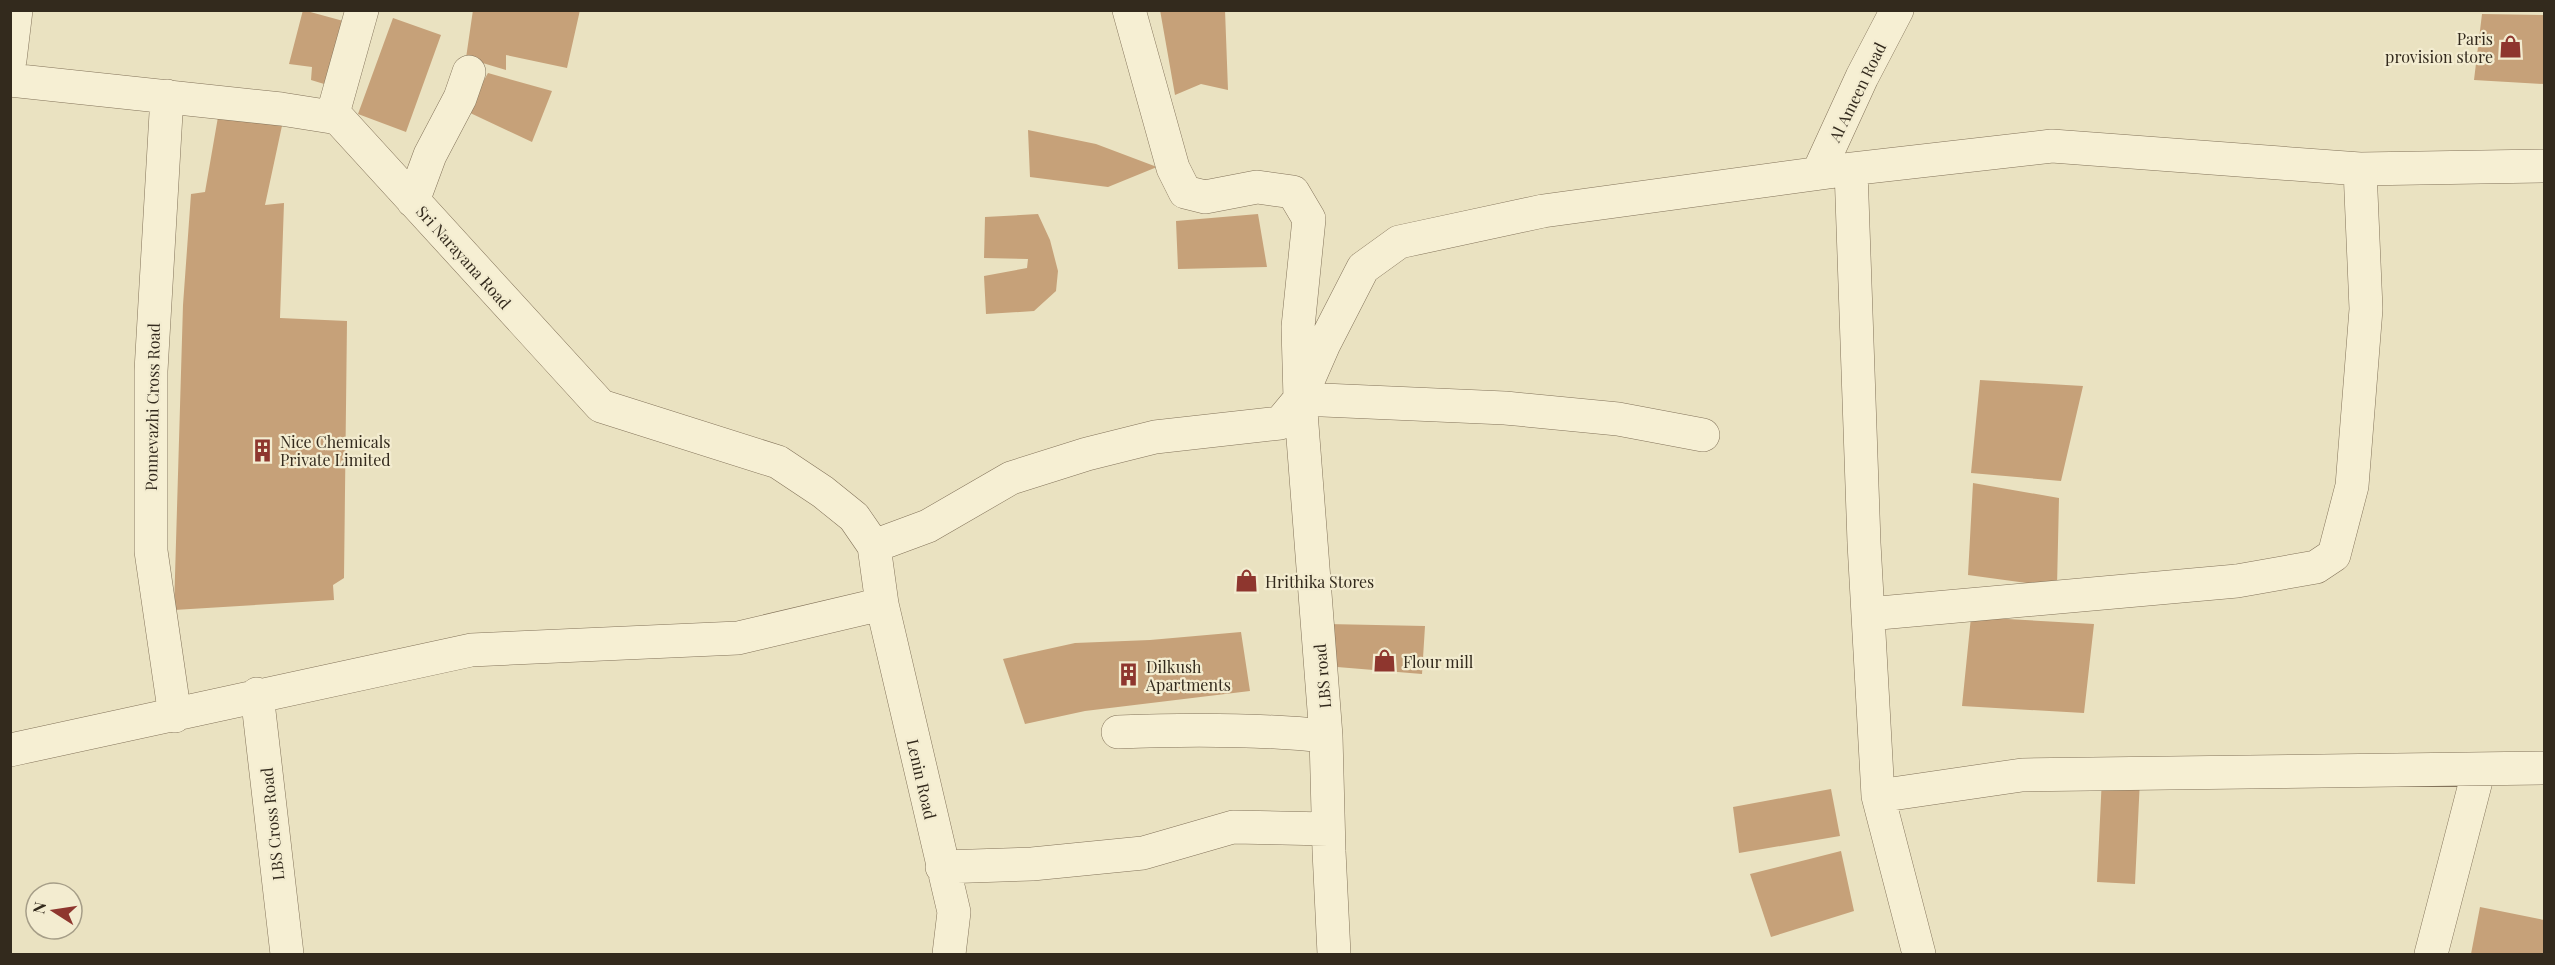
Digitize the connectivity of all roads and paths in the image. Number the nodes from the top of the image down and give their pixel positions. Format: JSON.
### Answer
{"nodes":[{"id":1,"x":16,"y":10,"type":"edge"},
{"id":2,"x":362,"y":10,"type":"edge"},
{"id":3,"x":1129,"y":10,"type":"edge"},
{"id":4,"x":1897,"y":10,"type":"edge"},
{"id":5,"x":10,"y":60,"type":"edge"},
{"id":6,"x":469,"y":72,"type":"dead end"},
{"id":7,"x":10,"y":80,"type":"edge"},
{"id":8,"x":167,"y":96,"type":"junction"},
{"id":9,"x":332,"y":117,"type":"junction"},
{"id":10,"x":2544,"y":166,"type":"edge"},
{"id":11,"x":1851,"y":169,"type":"junction"},
{"id":12,"x":2360,"y":169,"type":"junction"},
{"id":13,"x":1818,"y":173,"type":"junction"},
{"id":14,"x":413,"y":201,"type":"junction"},
{"id":15,"x":1300,"y":399,"type":"junction"},
{"id":16,"x":1703,"y":435,"type":"dead end"},
{"id":17,"x":874,"y":546,"type":"junction"},
{"id":18,"x":882,"y":604,"type":"junction"},
{"id":19,"x":1868,"y":614,"type":"junction"},
{"id":20,"x":257,"y":694,"type":"junction"},
{"id":21,"x":176,"y":716,"type":"junction"},
{"id":22,"x":1118,"y":732,"type":"dead end"},
{"id":23,"x":1326,"y":736,"type":"junction"},
{"id":24,"x":10,"y":750,"type":"edge"},
{"id":25,"x":2544,"y":768,"type":"edge"},
{"id":26,"x":2479,"y":770,"type":"junction"},
{"id":27,"x":1878,"y":796,"type":"junction"},
{"id":28,"x":1328,"y":829,"type":"junction"},
{"id":29,"x":942,"y":867,"type":"junction"},
{"id":30,"x":287,"y":954,"type":"edge"},
{"id":31,"x":950,"y":954,"type":"edge"},
{"id":32,"x":1334,"y":954,"type":"edge"},
{"id":33,"x":1918,"y":954,"type":"edge"},
{"id":34,"x":2431,"y":954,"type":"edge"}],
"edges":[{"from":1,"to":5,"type":"street"},
{"from":2,"to":9,"type":"street"},
{"from":3,"to":15,"type":"street","name":"LBS road"},
{"from":4,"to":13,"type":"street","name":"Al Ameen Road"},
{"from":6,"to":14,"type":"street"},
{"from":7,"to":8,"type":"street"},
{"from":8,"to":9,"type":"street"},
{"from":8,"to":21,"type":"street","name":"Ponnevazhi Cross Road"},
{"from":9,"to":14,"type":"street","name":"Sri Narayana Road"},
{"from":10,"to":12,"type":"street"},
{"from":11,"to":12,"type":"street"},
{"from":11,"to":13,"type":"street"},
{"from":11,"to":19,"type":"street"},
{"from":12,"to":19,"type":"street"},
{"from":13,"to":15,"type":"street"},
{"from":14,"to":17,"type":"street","name":"Sri Narayana Road"},
{"from":15,"to":16,"type":"street"},
{"from":15,"to":17,"type":"street"},
{"from":15,"to":23,"type":"street","name":"LBS road"},
{"from":17,"to":18,"type":"street","name":"Lenin Road"},
{"from":18,"to":20,"type":"street"},
{"from":18,"to":29,"type":"street","name":"Lenin Road"},
{"from":19,"to":27,"type":"street"},
{"from":20,"to":21,"type":"street"},
{"from":20,"to":30,"type":"street","name":"LBS Cross Road"},
{"from":21,"to":24,"type":"street"},
{"from":22,"to":23,"type":"street"},
{"from":23,"to":28,"type":"street","name":"LBS road"},
{"from":25,"to":26,"type":"street"},
{"from":26,"to":27,"type":"street"},
{"from":26,"to":34,"type":"street"},
{"from":27,"to":33,"type":"street"},
{"from":28,"to":29,"type":"street"},
{"from":28,"to":32,"type":"street","name":"LBS road"},
{"from":29,"to":31,"type":"street","name":"Lenin Road"}]}
